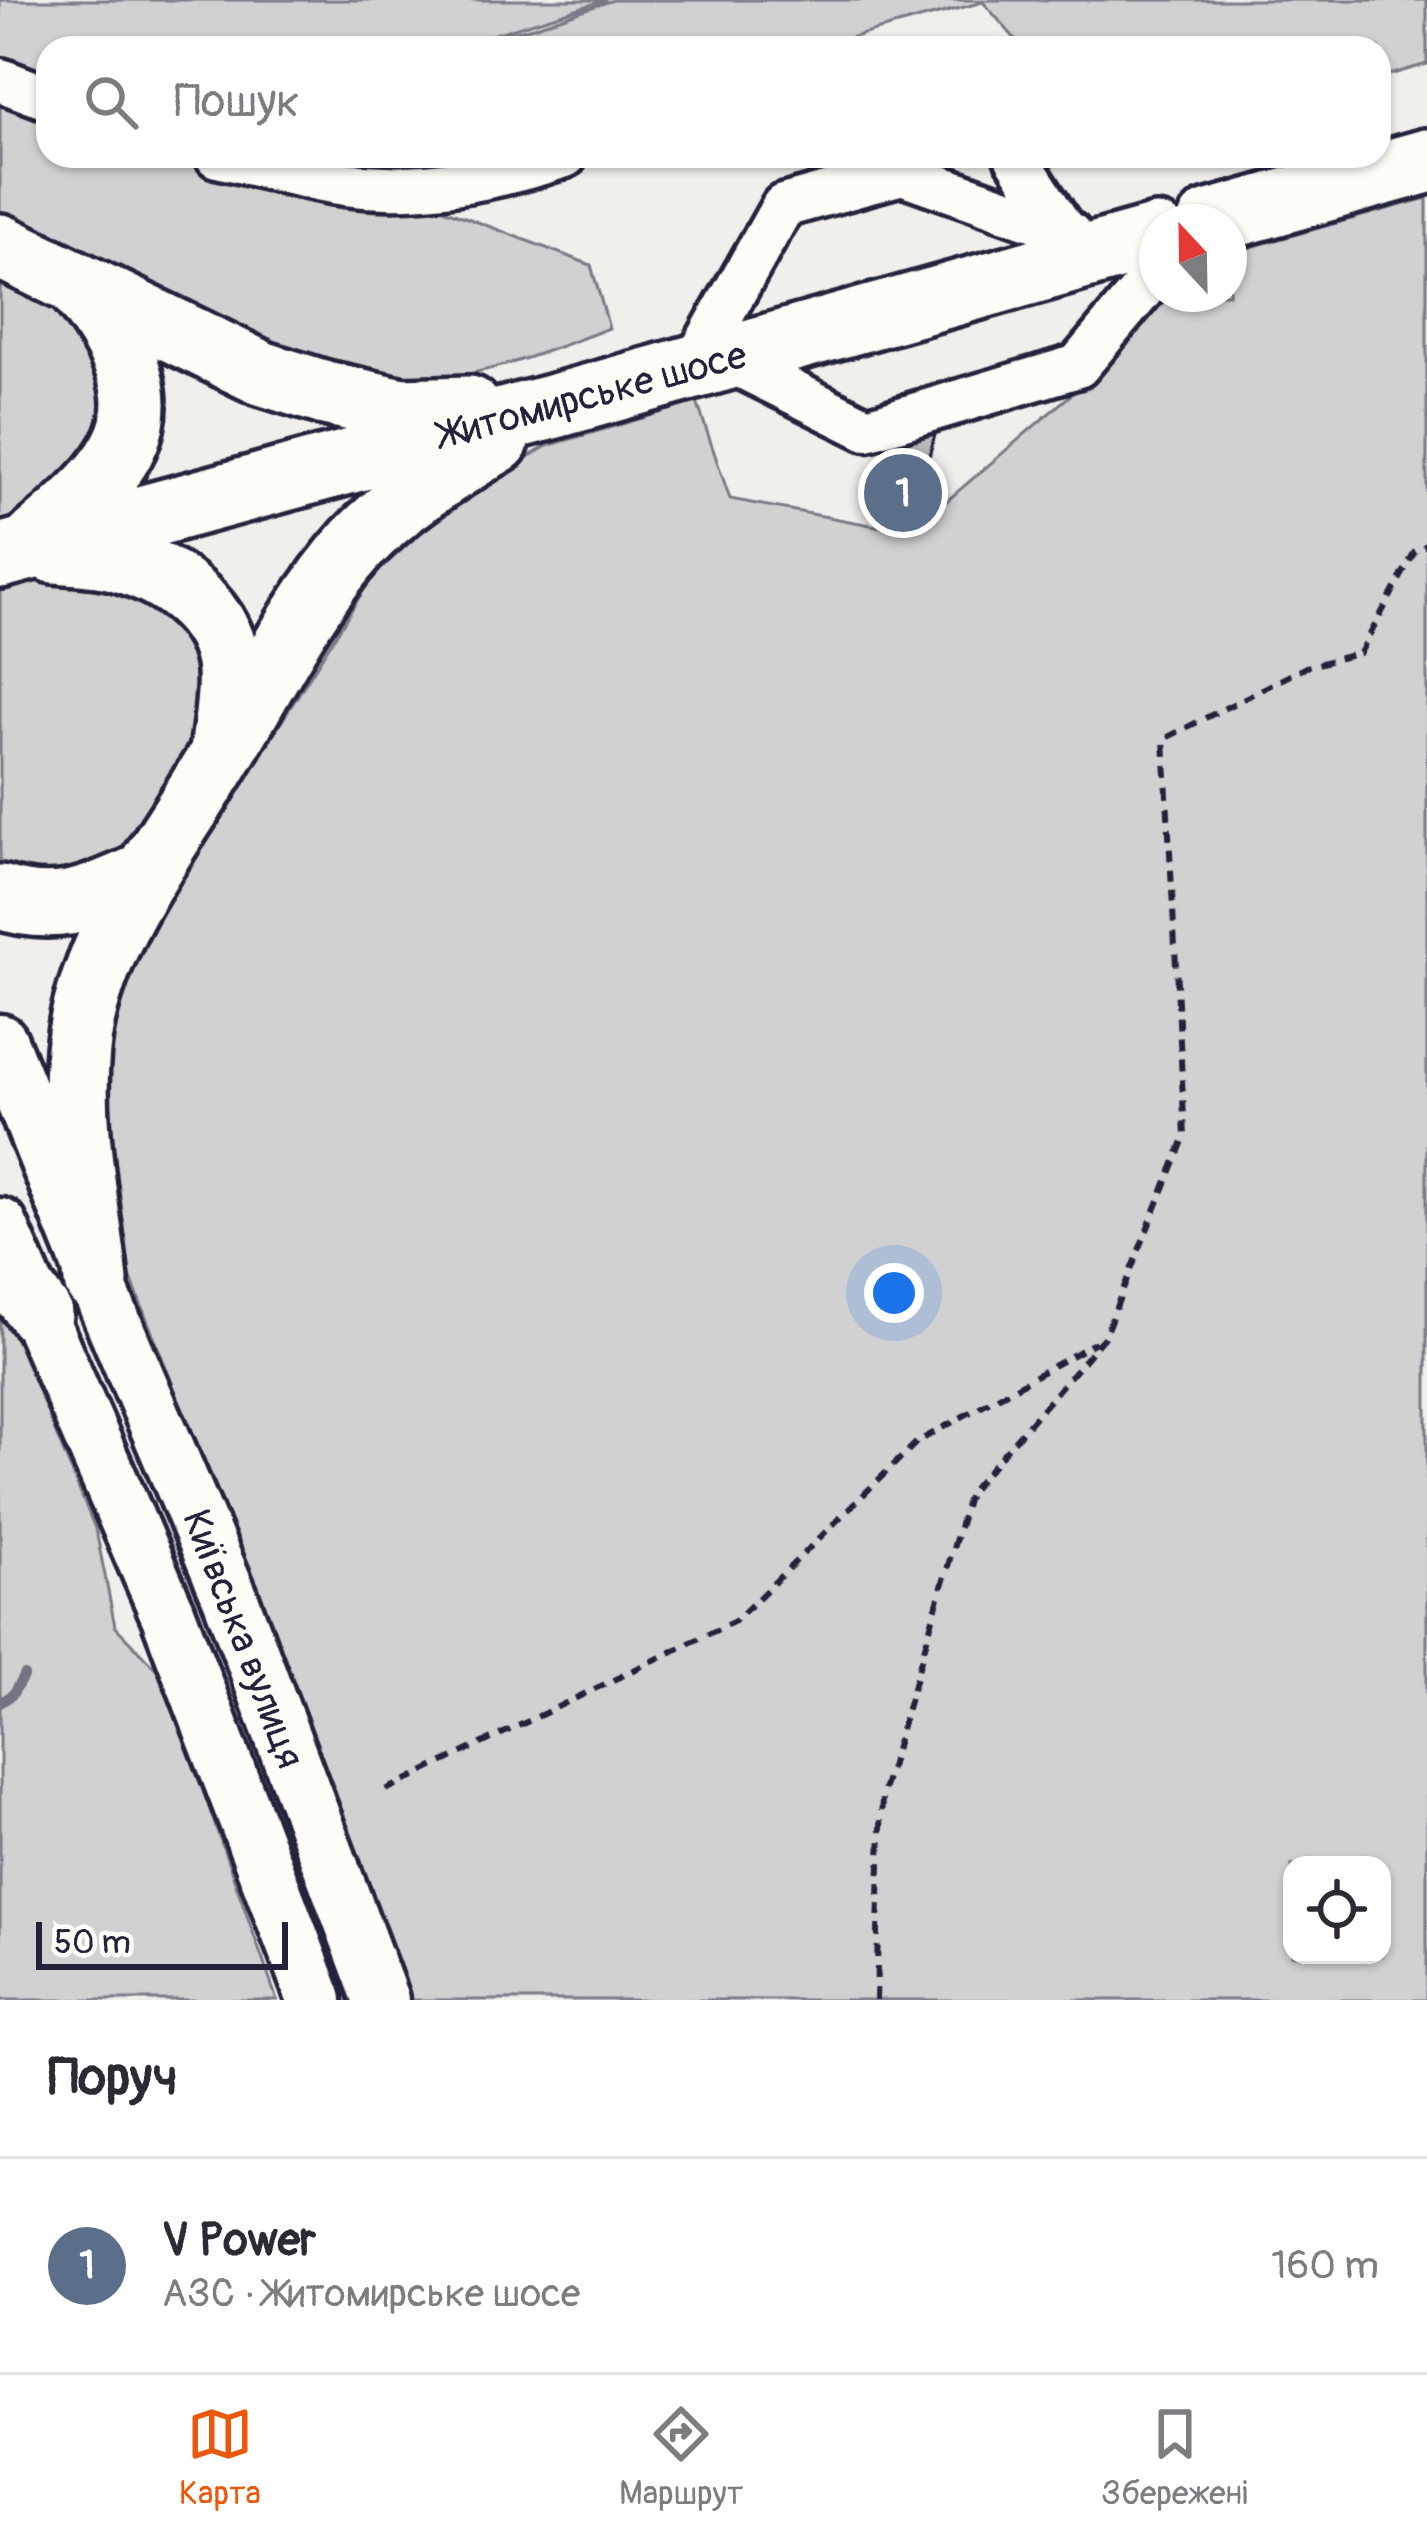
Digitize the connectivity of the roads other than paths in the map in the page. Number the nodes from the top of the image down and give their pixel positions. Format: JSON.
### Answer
{"nodes":[{"id":1,"x":0,"y":80,"type":"edge"},
{"id":2,"x":36,"y":94,"type":"edge"},
{"id":3,"x":1427,"y":160,"type":"edge"},
{"id":4,"x":271,"y":168,"type":"edge"},
{"id":5,"x":523,"y":168,"type":"edge"},
{"id":6,"x":1030,"y":168,"type":"edge"},
{"id":7,"x":1247,"y":211,"type":"edge"},
{"id":8,"x":0,"y":246,"type":"edge"},
{"id":9,"x":1120,"y":248,"type":"edge"},
{"id":10,"x":80,"y":288,"type":"junction"},
{"id":11,"x":709,"y":363,"type":"junction"},
{"id":12,"x":555,"y":406,"type":"junction"},
{"id":13,"x":14,"y":552,"type":"edge"},
{"id":14,"x":221,"y":756,"type":"junction"},
{"id":15,"x":145,"y":875,"type":"junction"},
{"id":16,"x":0,"y":898,"type":"edge"},
{"id":17,"x":0,"y":1042,"type":"edge"},
{"id":18,"x":0,"y":1226,"type":"edge"},
{"id":19,"x":0,"y":1259,"type":"edge"},
{"id":20,"x":95,"y":1282,"type":"junction"},
{"id":21,"x":40,"y":1314,"type":"junction"},
{"id":22,"x":315,"y":2000,"type":"edge"},
{"id":23,"x":381,"y":2000,"type":"edge"}],
"edges":[{"from":1,"to":2,"type":"lane"},
{"from":3,"to":7,"type":"highway"},
{"from":4,"to":5,"type":"lane"},
{"from":6,"to":9,"type":"lane"},
{"from":8,"to":10,"type":"highway"},
{"from":9,"to":11,"type":"highway","name":"Житомирське шосе"},
{"from":9,"to":11,"type":"lane"},
{"from":9,"to":11,"type":"lane"},
{"from":10,"to":12,"type":"highway"},
{"from":10,"to":13,"type":"highway"},
{"from":11,"to":12,"type":"highway","name":"Житомирське шосе"},
{"from":12,"to":13,"type":"highway","name":"Житомирське шосе"},
{"from":12,"to":14,"type":"highway"},
{"from":13,"to":14,"type":"highway"},
{"from":14,"to":15,"type":"highway"},
{"from":15,"to":16,"type":"highway"},
{"from":15,"to":20,"type":"highway"},
{"from":17,"to":20,"type":"main road","name":"Київська вулиця"},
{"from":18,"to":21,"type":"main road","name":"Київська вулиця"},
{"from":19,"to":21,"type":"highway"},
{"from":20,"to":23,"type":"main road","name":"Київська вулиця"},
{"from":21,"to":22,"type":"main road","name":"Київська вулиця"}]}
